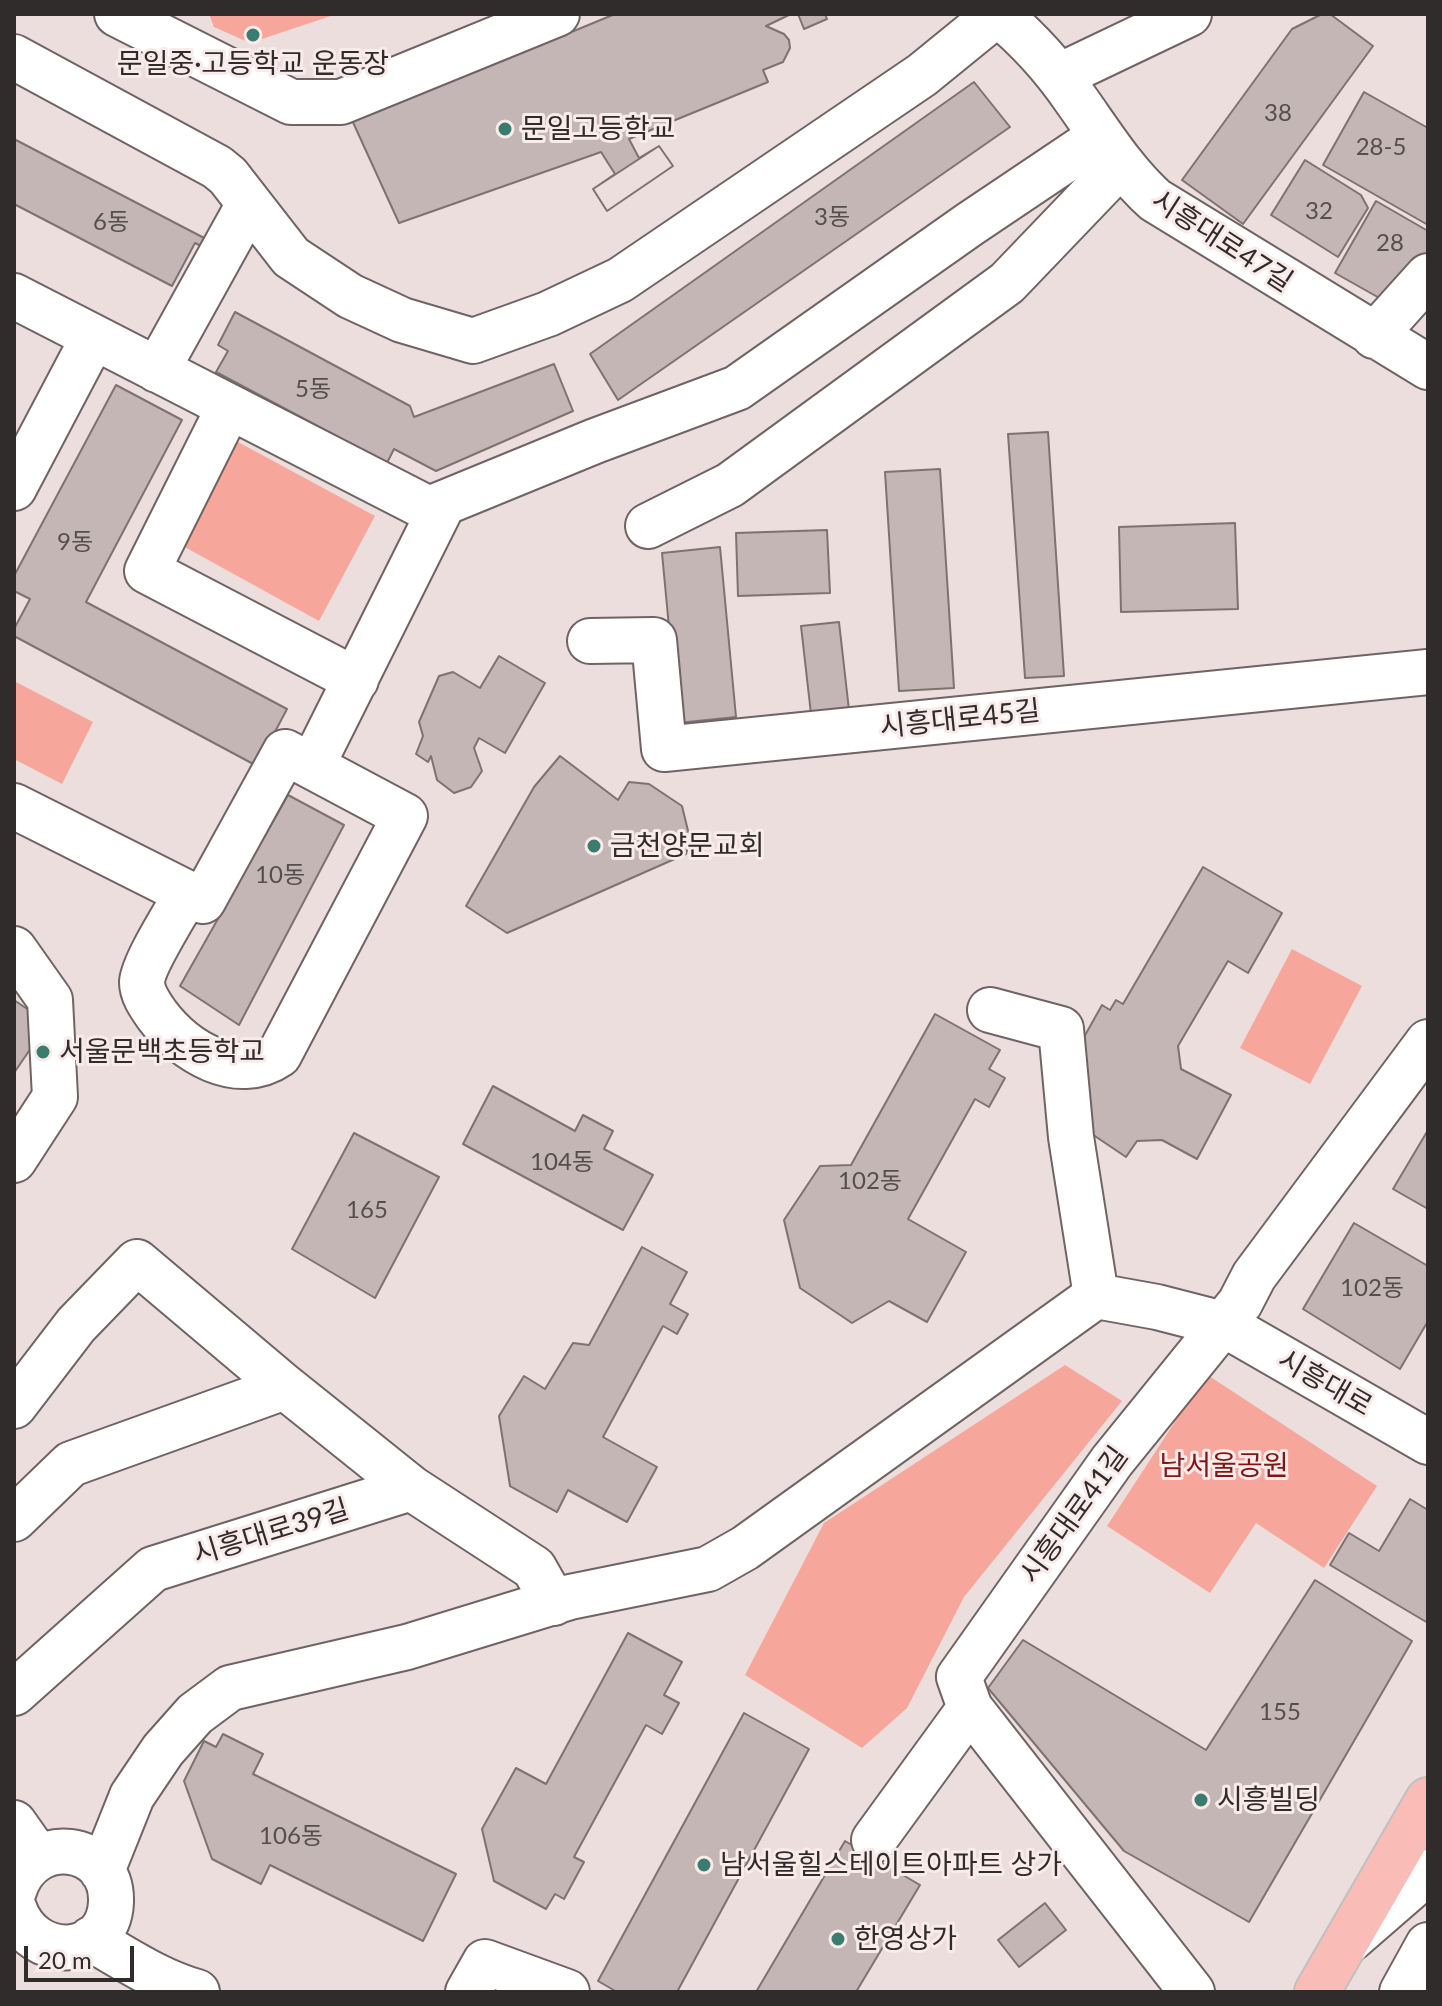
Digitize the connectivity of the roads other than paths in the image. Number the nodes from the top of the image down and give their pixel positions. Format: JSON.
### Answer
{"nodes":[{"id":1,"x":117,"y":14,"type":"edge"},
{"id":2,"x":557,"y":14,"type":"edge"},
{"id":3,"x":997,"y":14,"type":"edge"},
{"id":4,"x":1189,"y":14,"type":"edge"},
{"id":5,"x":14,"y":57,"type":"edge"},
{"id":6,"x":1059,"y":76,"type":"junction"},
{"id":7,"x":1111,"y":150,"type":"junction"},
{"id":8,"x":249,"y":204,"type":"junction"},
{"id":9,"x":1428,"y":276,"type":"edge"},
{"id":10,"x":14,"y":296,"type":"edge"},
{"id":11,"x":1374,"y":336,"type":"junction"},
{"id":12,"x":93,"y":338,"type":"junction"},
{"id":13,"x":1428,"y":367,"type":"edge"},
{"id":14,"x":157,"y":370,"type":"junction"},
{"id":15,"x":229,"y":407,"type":"junction"},
{"id":16,"x":14,"y":488,"type":"edge"},
{"id":17,"x":443,"y":504,"type":"junction"},
{"id":18,"x":648,"y":526,"type":"dead end"},
{"id":19,"x":590,"y":641,"type":"dead end"},
{"id":20,"x":1428,"y":672,"type":"edge"},
{"id":21,"x":356,"y":680,"type":"junction"},
{"id":22,"x":312,"y":766,"type":"junction"},
{"id":23,"x":14,"y":806,"type":"edge"},
{"id":24,"x":187,"y":893,"type":"junction"},
{"id":25,"x":14,"y":949,"type":"edge"},
{"id":26,"x":990,"y":1010,"type":"dead end"},
{"id":27,"x":1428,"y":1042,"type":"edge"},
{"id":28,"x":14,"y":1160,"type":"edge"},
{"id":29,"x":1096,"y":1296,"type":"junction"},
{"id":30,"x":1223,"y":1324,"type":"junction"},
{"id":31,"x":285,"y":1387,"type":"junction"},
{"id":32,"x":14,"y":1406,"type":"edge"},
{"id":33,"x":1428,"y":1442,"type":"edge"},
{"id":34,"x":411,"y":1488,"type":"junction"},
{"id":35,"x":14,"y":1519,"type":"edge"},
{"id":36,"x":554,"y":1603,"type":"junction"},
{"id":37,"x":14,"y":1693,"type":"edge"},
{"id":38,"x":970,"y":1708,"type":"junction"},
{"id":39,"x":1428,"y":1800,"type":"edge"},
{"id":40,"x":874,"y":1840,"type":"dead end"},
{"id":41,"x":22,"y":1857,"type":"edge"},
{"id":42,"x":102,"y":1871,"type":"junction"},
{"id":43,"x":1428,"y":1872,"type":"edge"},
{"id":44,"x":14,"y":1908,"type":"edge"},
{"id":45,"x":91,"y":1939,"type":"junction"},
{"id":46,"x":1344,"y":1944,"type":"junction"},
{"id":47,"x":1428,"y":1945,"type":"edge"},
{"id":48,"x":197,"y":1992,"type":"edge"},
{"id":49,"x":468,"y":1992,"type":"edge"},
{"id":50,"x":567,"y":1992,"type":"edge"},
{"id":51,"x":1192,"y":1992,"type":"edge"},
{"id":52,"x":1317,"y":1992,"type":"edge"},
{"id":53,"x":1402,"y":1992,"type":"edge"}],
"edges":[{"from":1,"to":2,"type":"street"},
{"from":3,"to":6,"type":"street","name":"시흥대로47길"},
{"from":3,"to":8,"type":"street"},
{"from":4,"to":6,"type":"street"},
{"from":5,"to":8,"type":"street"},
{"from":6,"to":7,"type":"street","name":"시흥대로47길"},
{"from":7,"to":11,"type":"street","name":"시흥대로47길"},
{"from":7,"to":17,"type":"street"},
{"from":7,"to":18,"type":"street"},
{"from":8,"to":14,"type":"street"},
{"from":9,"to":11,"type":"street"},
{"from":10,"to":12,"type":"street"},
{"from":11,"to":13,"type":"street","name":"시흥대로47길"},
{"from":12,"to":14,"type":"street"},
{"from":12,"to":16,"type":"street"},
{"from":14,"to":15,"type":"street"},
{"from":15,"to":17,"type":"street"},
{"from":15,"to":21,"type":"street"},
{"from":17,"to":21,"type":"street"},
{"from":19,"to":20,"type":"street","name":"시흥대로45길"},
{"from":21,"to":22,"type":"street"},
{"from":22,"to":24,"type":"street"},
{"from":22,"to":24,"type":"street"},
{"from":23,"to":24,"type":"street"},
{"from":25,"to":28,"type":"street"},
{"from":26,"to":29,"type":"street"},
{"from":27,"to":30,"type":"street","name":"시흥대로41길"},
{"from":29,"to":30,"type":"street","name":"시흥대로"},
{"from":29,"to":36,"type":"street"},
{"from":30,"to":33,"type":"street","name":"시흥대로"},
{"from":30,"to":38,"type":"street","name":"시흥대로41길"},
{"from":31,"to":32,"type":"street"},
{"from":31,"to":34,"type":"street"},
{"from":31,"to":35,"type":"street"},
{"from":34,"to":36,"type":"street"},
{"from":34,"to":37,"type":"street","name":"시흥대로39길"},
{"from":36,"to":42,"type":"street"},
{"from":38,"to":40,"type":"street"},
{"from":38,"to":51,"type":"street","name":"시흥대로41길"},
{"from":39,"to":46,"type":"main road"},
{"from":41,"to":42,"type":"street"},
{"from":42,"to":45,"type":"street"},
{"from":43,"to":46,"type":"street"},
{"from":44,"to":45,"type":"street"},
{"from":45,"to":48,"type":"street"},
{"from":46,"to":52,"type":"main road"},
{"from":47,"to":53,"type":"street"},
{"from":49,"to":50,"type":"street"}]}
